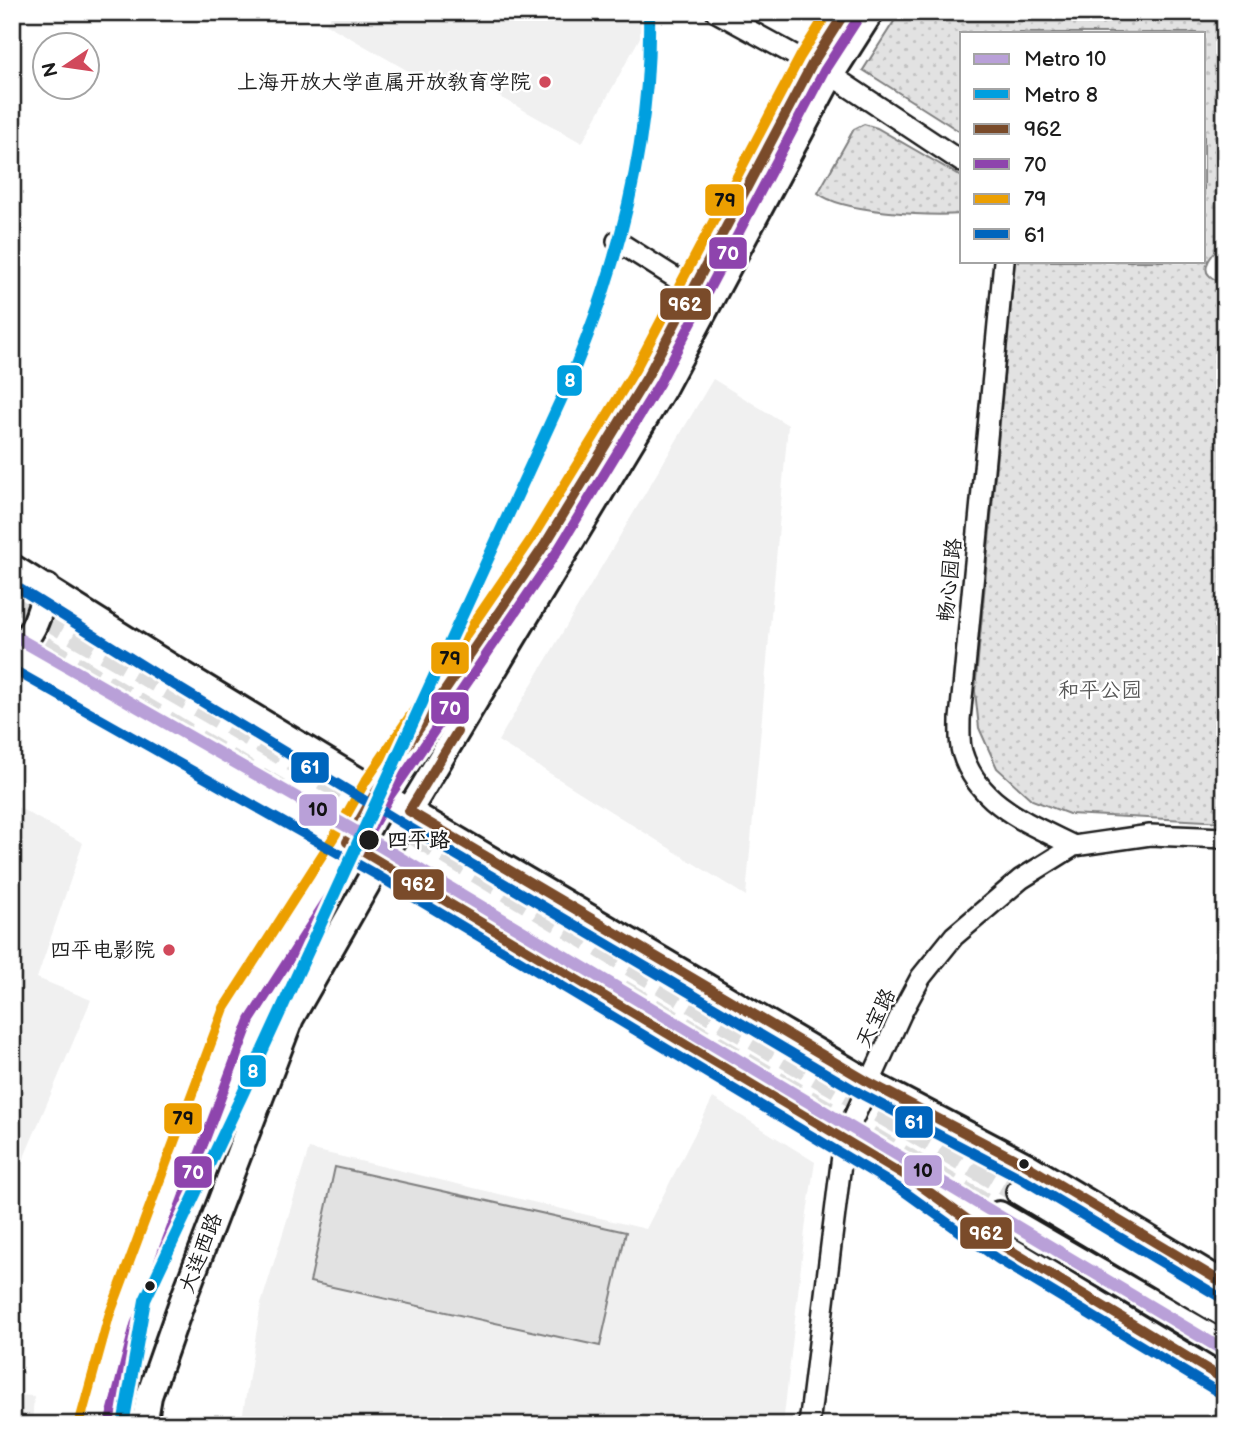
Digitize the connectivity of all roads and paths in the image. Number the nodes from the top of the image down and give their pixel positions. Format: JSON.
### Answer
{"nodes":[{"id":1,"x":716,"y":12,"type":"edge"},
{"id":2,"x":845,"y":12,"type":"edge"},
{"id":3,"x":871,"y":12,"type":"edge"},
{"id":4,"x":821,"y":70,"type":"junction"},
{"id":5,"x":960,"y":161,"type":"edge"},
{"id":6,"x":617,"y":241,"type":"dead end"},
{"id":7,"x":1004,"y":262,"type":"edge"},
{"id":8,"x":694,"y":289,"type":"junction"},
{"id":9,"x":12,"y":567,"type":"edge"},
{"id":10,"x":47,"y":587,"type":"junction"},
{"id":11,"x":12,"y":648,"type":"edge"},
{"id":12,"x":12,"y":653,"type":"edge"},
{"id":13,"x":377,"y":790,"type":"junction"},
{"id":14,"x":409,"y":811,"type":"junction"},
{"id":15,"x":1225,"y":838,"type":"edge"},
{"id":16,"x":347,"y":842,"type":"junction"},
{"id":17,"x":1074,"y":846,"type":"junction"},
{"id":18,"x":382,"y":862,"type":"junction"},
{"id":19,"x":870,"y":1083,"type":"junction"},
{"id":20,"x":844,"y":1139,"type":"junction"},
{"id":21,"x":1019,"y":1192,"type":"tunnel mouth"},
{"id":22,"x":999,"y":1214,"type":"tunnel mouth"},
{"id":23,"x":1225,"y":1284,"type":"edge"},
{"id":24,"x":1225,"y":1315,"type":"edge"},
{"id":25,"x":1225,"y":1345,"type":"edge"},
{"id":26,"x":1225,"y":1380,"type":"edge"},
{"id":27,"x":94,"y":1425,"type":"edge"},
{"id":28,"x":144,"y":1425,"type":"edge"},
{"id":29,"x":809,"y":1425,"type":"edge"}],
"edges":[{"from":1,"to":4,"type":"street"},
{"from":2,"to":4,"type":"main road"},
{"from":3,"to":4,"type":"main road"},
{"from":4,"to":5,"type":"street"},
{"from":4,"to":8,"type":"main road"},
{"from":4,"to":14,"type":"main road","name":"大连西路"},
{"from":6,"to":8,"type":"street"},
{"from":7,"to":17,"type":"street","name":"畅心园路"},
{"from":8,"to":13,"type":"main road"},
{"from":9,"to":10,"type":"main road"},
{"from":10,"to":11,"type":"main road"},
{"from":10,"to":13,"type":"main road"},
{"from":12,"to":16,"type":"main road"},
{"from":13,"to":14,"type":"main road"},
{"from":13,"to":16,"type":"main road"},
{"from":14,"to":18,"type":"main road","name":"大连西路"},
{"from":14,"to":19,"type":"main road"},
{"from":15,"to":17,"type":"street","name":"天宝路"},
{"from":16,"to":18,"type":"main road"},
{"from":16,"to":27,"type":"main road"},
{"from":17,"to":19,"type":"street","name":"天宝路"},
{"from":18,"to":20,"type":"main road"},
{"from":18,"to":28,"type":"main road","name":"大连西路"},
{"from":19,"to":20,"type":"street","name":"天宝路"},
{"from":19,"to":23,"type":"main road"},
{"from":20,"to":26,"type":"main road"},
{"from":20,"to":29,"type":"street","name":"天宝路"},
{"from":21,"to":24,"type":"main road"},
{"from":22,"to":25,"type":"main road"}]}
